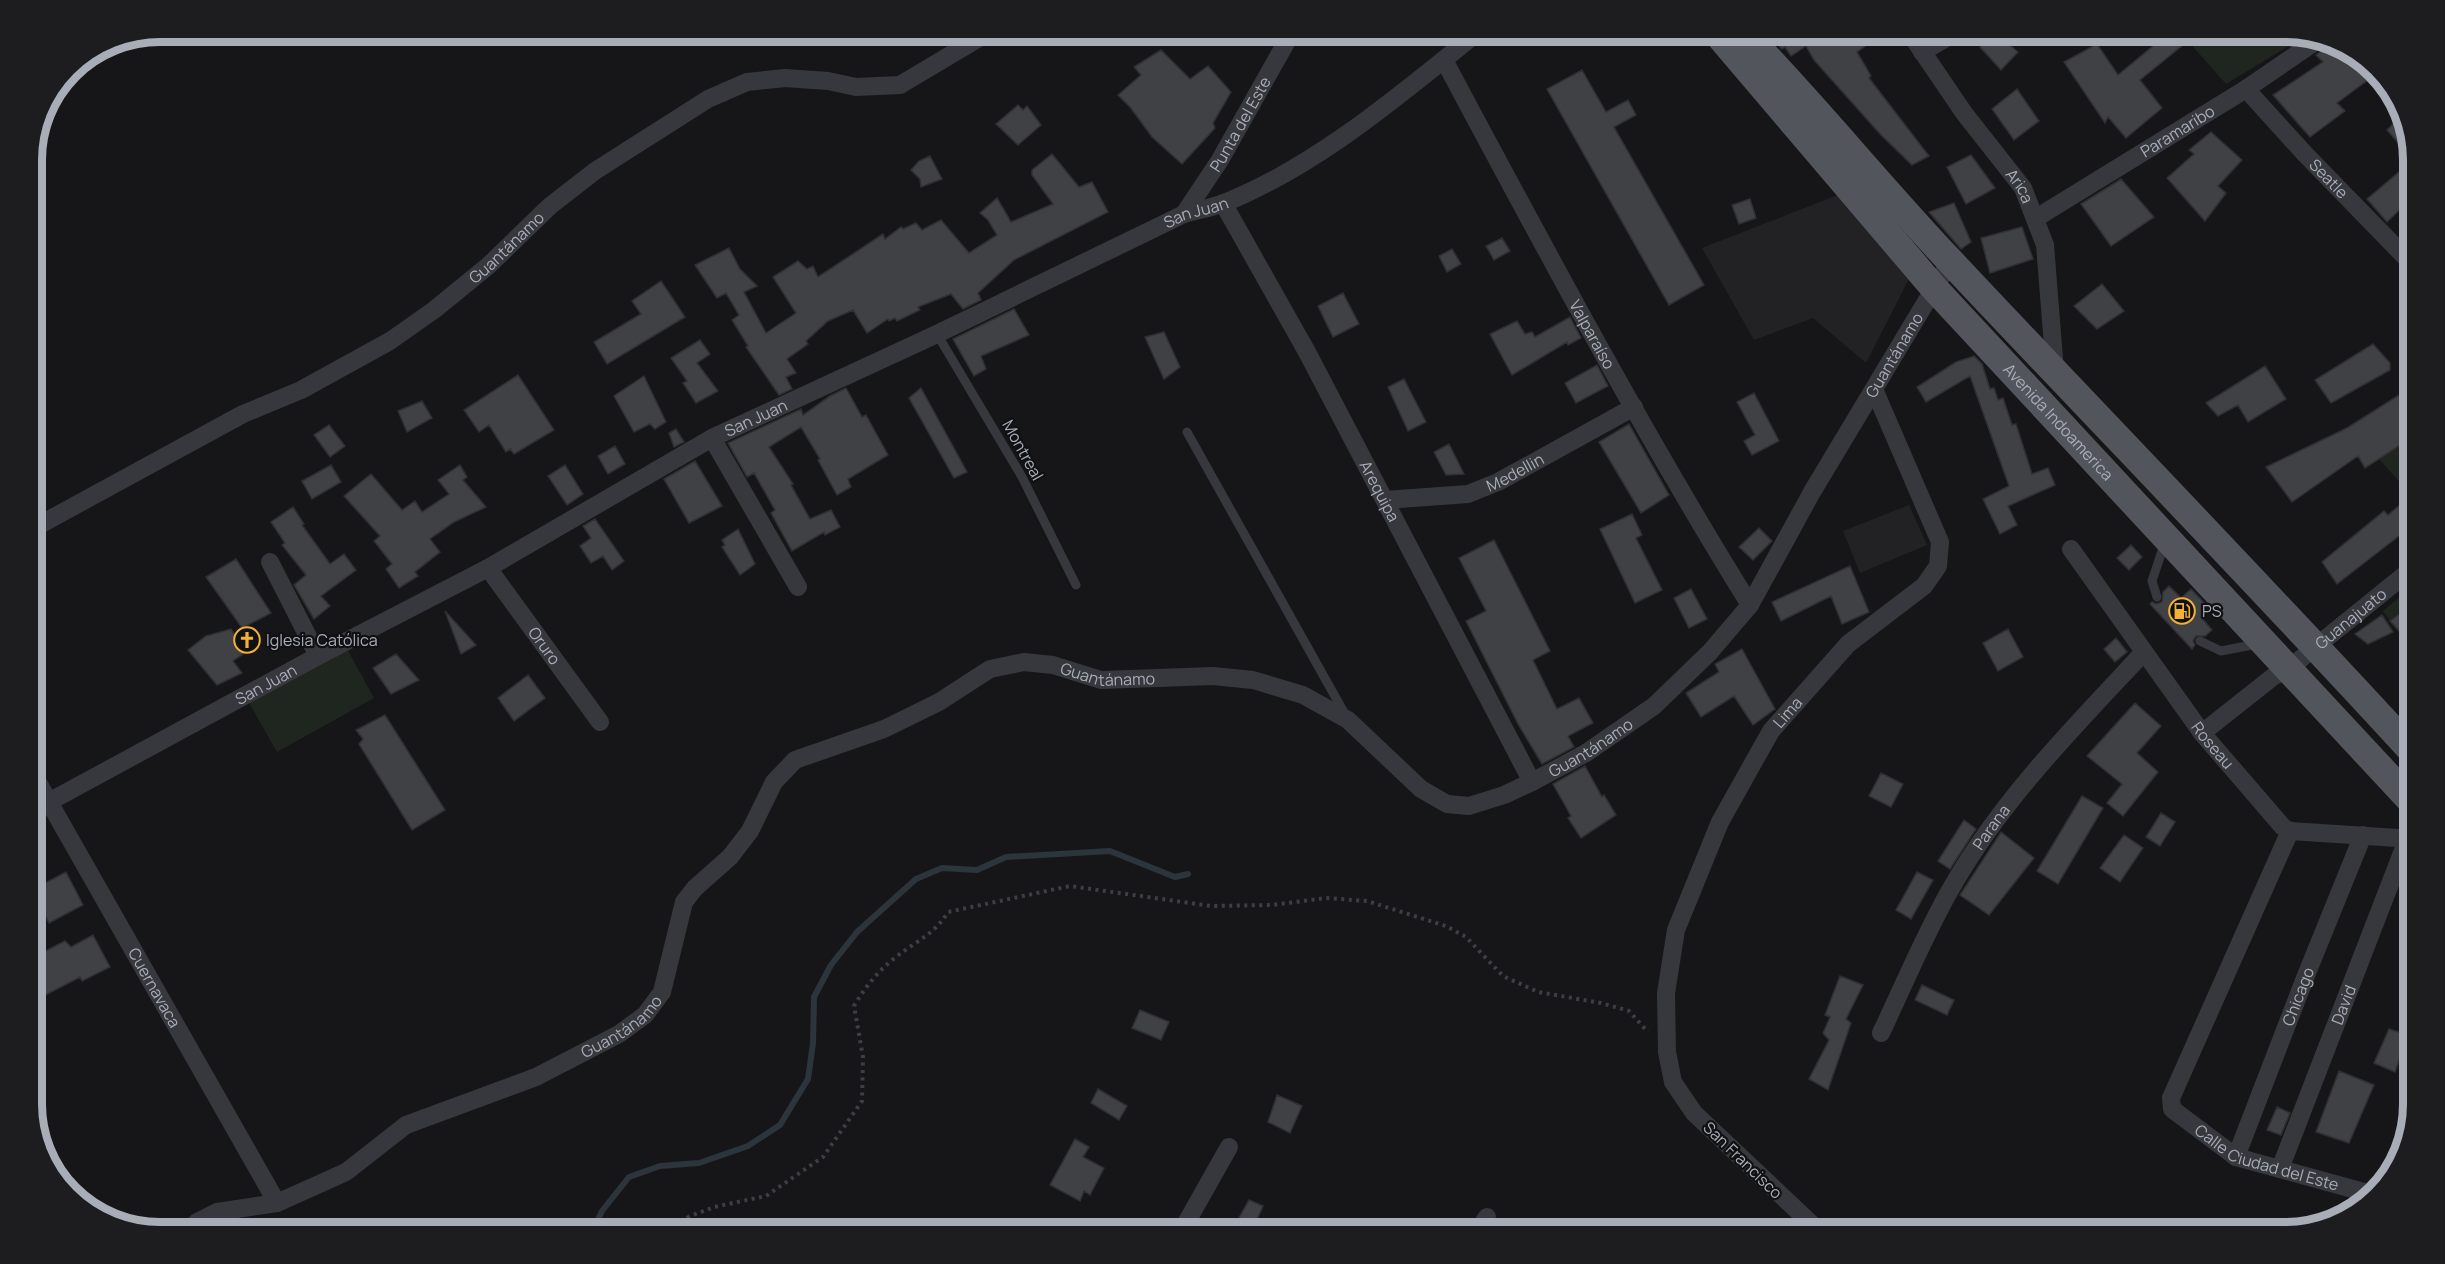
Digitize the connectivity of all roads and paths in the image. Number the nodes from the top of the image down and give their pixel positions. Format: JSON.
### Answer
{"nodes":[{"id":1,"x":973,"y":42,"type":"edge"},
{"id":2,"x":1286,"y":42,"type":"edge"},
{"id":3,"x":1466,"y":42,"type":"edge"},
{"id":4,"x":1725,"y":42,"type":"edge"},
{"id":5,"x":1753,"y":42,"type":"edge"},
{"id":6,"x":1916,"y":42,"type":"edge"},
{"id":7,"x":1939,"y":42,"type":"edge"},
{"id":8,"x":2310,"y":45,"type":"edge"},
{"id":9,"x":1922,"y":51,"type":"junction"},
{"id":10,"x":1444,"y":60,"type":"junction"},
{"id":11,"x":2246,"y":89,"type":"junction"},
{"id":12,"x":1223,"y":203,"type":"junction"},
{"id":13,"x":1184,"y":214,"type":"junction"},
{"id":14,"x":2036,"y":218,"type":"junction"},
{"id":15,"x":2403,"y":254,"type":"edge"},
{"id":16,"x":1950,"y":262,"type":"junction"},
{"id":17,"x":1934,"y":288,"type":"junction"},
{"id":18,"x":938,"y":334,"type":"junction"},
{"id":19,"x":2055,"y":371,"type":"junction"},
{"id":20,"x":1874,"y":389,"type":"junction"},
{"id":21,"x":1634,"y":407,"type":"junction"},
{"id":22,"x":1187,"y":432,"type":"dead end"},
{"id":23,"x":712,"y":438,"type":"junction"},
{"id":24,"x":1385,"y":500,"type":"junction"},
{"id":25,"x":42,"y":525,"type":"edge"},
{"id":26,"x":2166,"y":538,"type":"junction"},
{"id":27,"x":2071,"y":549,"type":"dead end"},
{"id":28,"x":270,"y":562,"type":"dead end"},
{"id":29,"x":488,"y":568,"type":"junction"},
{"id":30,"x":2403,"y":576,"type":"edge"},
{"id":31,"x":1076,"y":585,"type":"dead end"},
{"id":32,"x":798,"y":587,"type":"dead end"},
{"id":33,"x":2157,"y":597,"type":"dead end"},
{"id":34,"x":1750,"y":605,"type":"junction"},
{"id":35,"x":2200,"y":641,"type":"dead end"},
{"id":36,"x":2262,"y":643,"type":"junction"},
{"id":37,"x":2317,"y":647,"type":"junction"},
{"id":38,"x":2144,"y":652,"type":"junction"},
{"id":39,"x":318,"y":656,"type":"junction"},
{"id":40,"x":2287,"y":670,"type":"junction"},
{"id":41,"x":1348,"y":720,"type":"junction"},
{"id":42,"x":600,"y":722,"type":"dead end"},
{"id":43,"x":2202,"y":733,"type":"junction"},
{"id":44,"x":2403,"y":741,"type":"edge"},
{"id":45,"x":1532,"y":782,"type":"junction"},
{"id":46,"x":42,"y":789,"type":"edge"},
{"id":47,"x":2403,"y":792,"type":"edge"},
{"id":48,"x":50,"y":802,"type":"junction"},
{"id":49,"x":42,"y":806,"type":"edge"},
{"id":50,"x":2290,"y":831,"type":"junction"},
{"id":51,"x":2363,"y":835,"type":"junction"},
{"id":52,"x":2403,"y":839,"type":"edge"},
{"id":53,"x":2403,"y":858,"type":"edge"},
{"id":54,"x":1881,"y":1033,"type":"dead end"},
{"id":55,"x":1667,"y":1052,"type":"junction"},
{"id":56,"x":1673,"y":1082,"type":"joint"},
{"id":57,"x":1229,"y":1147,"type":"dead end"},
{"id":58,"x":2236,"y":1157,"type":"junction"},
{"id":59,"x":2280,"y":1169,"type":"junction"},
{"id":60,"x":2363,"y":1192,"type":"edge"},
{"id":61,"x":278,"y":1203,"type":"junction"},
{"id":62,"x":1487,"y":1216,"type":"dead end"},
{"id":63,"x":197,"y":1222,"type":"edge"},
{"id":64,"x":686,"y":1222,"type":"edge"},
{"id":65,"x":1187,"y":1222,"type":"edge"},
{"id":66,"x":1483,"y":1222,"type":"edge"},
{"id":67,"x":1808,"y":1222,"type":"edge"}],
"edges":[{"from":1,"to":25,"type":"street","name":"Guantánamo"},
{"from":2,"to":13,"type":"street","name":"Punta del Este"},
{"from":3,"to":10,"type":"street","name":"San Juan"},
{"from":4,"to":17,"type":"main road","name":"Avenida Indoamerica"},
{"from":5,"to":16,"type":"main road","name":"Avenida Indoamerica"},
{"from":6,"to":9,"type":"street","name":"Arica"},
{"from":7,"to":9,"type":"street"},
{"from":8,"to":11,"type":"street","name":"Paramaribo"},
{"from":9,"to":14,"type":"street","name":"Arica"},
{"from":10,"to":12,"type":"street","name":"San Juan"},
{"from":10,"to":21,"type":"street","name":"Valparaíso"},
{"from":11,"to":14,"type":"street","name":"Paramaribo"},
{"from":11,"to":15,"type":"street","name":"Seatle"},
{"from":12,"to":13,"type":"street","name":"San Juan"},
{"from":12,"to":24,"type":"street","name":"Arequipa"},
{"from":13,"to":18,"type":"street","name":"San Juan"},
{"from":14,"to":19,"type":"street","name":"Arica"},
{"from":16,"to":17,"type":"street","name":"Guantánamo"},
{"from":16,"to":19,"type":"main road","name":"Avenida Indoamerica"},
{"from":17,"to":20,"type":"street","name":"Guantánamo"},
{"from":17,"to":26,"type":"main road","name":"Avenida Indoamerica"},
{"from":18,"to":23,"type":"street","name":"San Juan"},
{"from":18,"to":31,"type":"lane","name":"Montreal"},
{"from":19,"to":37,"type":"main road","name":"Avenida Indoamerica"},
{"from":20,"to":34,"type":"street","name":"Guantánamo"},
{"from":20,"to":55,"type":"street","name":"Lima"},
{"from":21,"to":24,"type":"street","name":"Medellin"},
{"from":21,"to":34,"type":"street","name":"Valparaíso"},
{"from":22,"to":41,"type":"lane"},
{"from":23,"to":29,"type":"street","name":"San Juan"},
{"from":23,"to":32,"type":"street"},
{"from":24,"to":45,"type":"street","name":"Arequipa"},
{"from":26,"to":33,"type":"lane"},
{"from":26,"to":36,"type":"main road","name":"Avenida Indoamerica"},
{"from":27,"to":38,"type":"street","name":"Roseau"},
{"from":28,"to":39,"type":"street"},
{"from":29,"to":39,"type":"street","name":"San Juan"},
{"from":29,"to":42,"type":"street","name":"Oruro"},
{"from":30,"to":37,"type":"street","name":"Guanajuato"},
{"from":34,"to":45,"type":"street","name":"Guantánamo"},
{"from":35,"to":36,"type":"lane"},
{"from":36,"to":40,"type":"main road","name":"Avenida Indoamerica"},
{"from":37,"to":40,"type":"street","name":"Guanajuato"},
{"from":37,"to":44,"type":"main road","name":"Avenida Indoamerica"},
{"from":38,"to":43,"type":"street","name":"Roseau"},
{"from":38,"to":54,"type":"street","name":"Parana"},
{"from":39,"to":48,"type":"street","name":"San Juan"},
{"from":40,"to":43,"type":"street","name":"Guanajuato"},
{"from":40,"to":47,"type":"main road","name":"Avenida Indoamerica"},
{"from":41,"to":45,"type":"street","name":"Guantánamo"},
{"from":41,"to":61,"type":"street","name":"Guantánamo"},
{"from":43,"to":50,"type":"street","name":"Roseau"},
{"from":46,"to":48,"type":"street","name":"Cuernavaca"},
{"from":48,"to":49,"type":"street","name":"San Juan"},
{"from":48,"to":61,"type":"street","name":"Cuernavaca"},
{"from":50,"to":51,"type":"street"},
{"from":50,"to":58,"type":"street","name":"Calle Ciudad del Este"},
{"from":51,"to":52,"type":"street"},
{"from":51,"to":58,"type":"street","name":"Chicago"},
{"from":53,"to":59,"type":"street","name":"David"},
{"from":55,"to":56,"type":"street","name":"Lima"},
{"from":55,"to":64,"type":"path"},
{"from":56,"to":67,"type":"street","name":"San Francisco"},
{"from":57,"to":65,"type":"street"},
{"from":58,"to":59,"type":"street","name":"Calle Ciudad del Este"},
{"from":59,"to":60,"type":"street","name":"Calle Ciudad del Este"},
{"from":61,"to":63,"type":"street","name":"Guantánamo"},
{"from":62,"to":66,"type":"street"}]}
